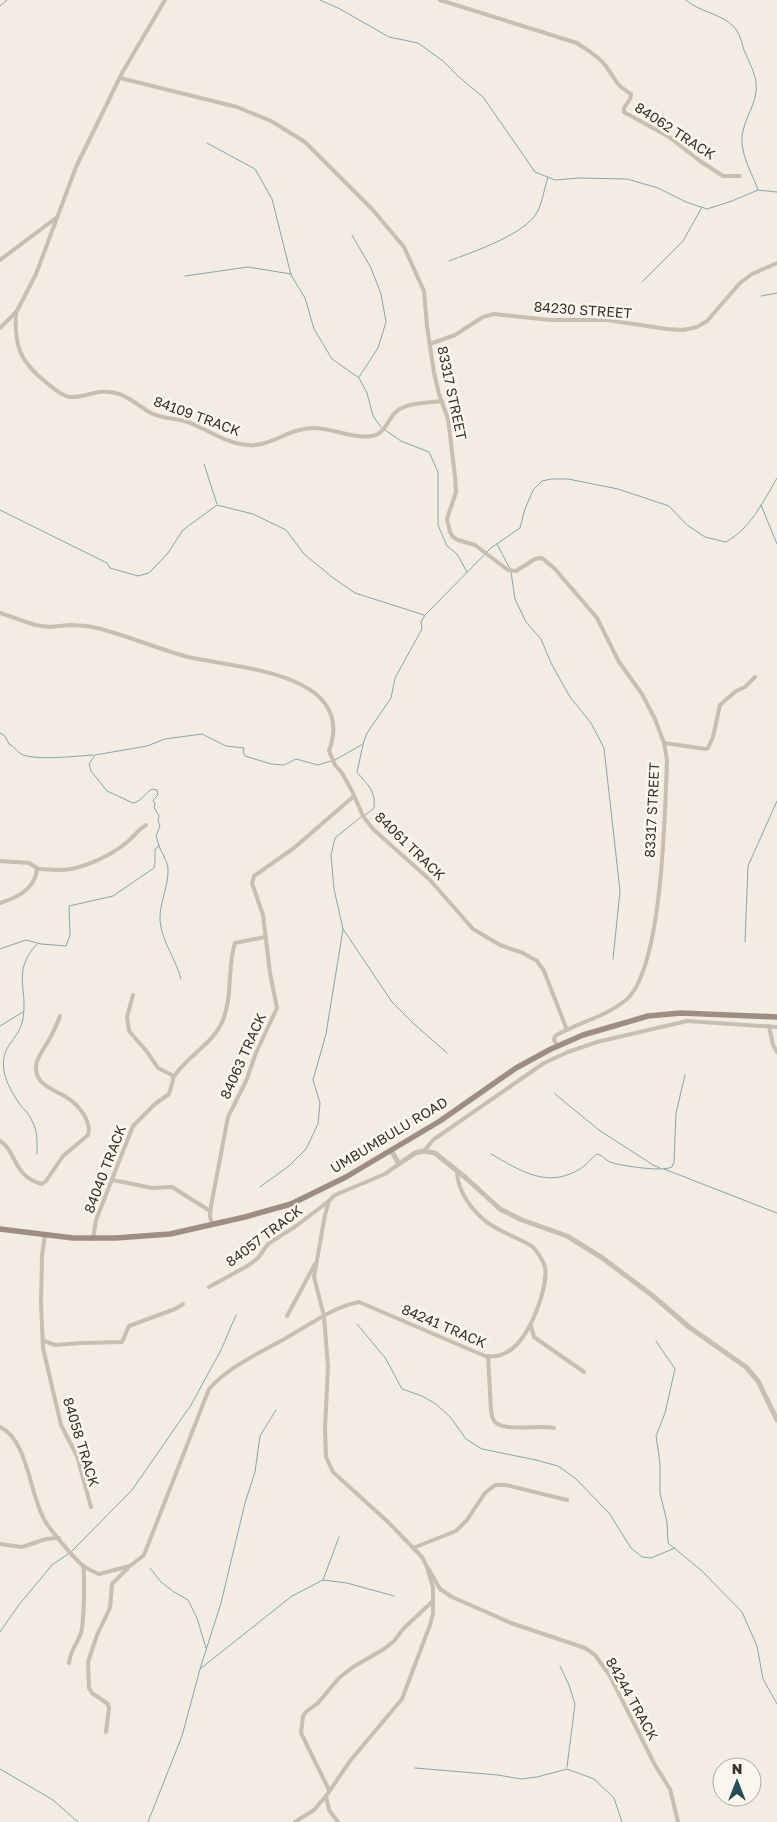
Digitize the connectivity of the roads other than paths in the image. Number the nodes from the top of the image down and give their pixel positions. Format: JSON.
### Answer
{"nodes":[{"id":1,"x":165,"y":0,"type":"edge"},
{"id":2,"x":440,"y":0,"type":"edge"},
{"id":3,"x":120,"y":78,"type":"junction"},
{"id":4,"x":740,"y":176,"type":"dead end"},
{"id":5,"x":58,"y":217,"type":"junction"},
{"id":6,"x":0,"y":260,"type":"edge"},
{"id":7,"x":777,"y":262,"type":"edge"},
{"id":8,"x":16,"y":312,"type":"junction"},
{"id":9,"x":0,"y":328,"type":"edge"},
{"id":10,"x":430,"y":344,"type":"junction"},
{"id":11,"x":442,"y":401,"type":"junction"},
{"id":12,"x":0,"y":613,"type":"edge"},
{"id":13,"x":755,"y":677,"type":"dead end"},
{"id":14,"x":664,"y":743,"type":"junction"},
{"id":15,"x":354,"y":796,"type":"junction"},
{"id":16,"x":146,"y":825,"type":"dead end"},
{"id":17,"x":0,"y":861,"type":"edge"},
{"id":18,"x":36,"y":868,"type":"junction"},
{"id":19,"x":0,"y":903,"type":"edge"},
{"id":20,"x":266,"y":937,"type":"junction"},
{"id":21,"x":133,"y":995,"type":"dead end"},
{"id":22,"x":688,"y":1014,"type":"junction"},
{"id":23,"x":60,"y":1016,"type":"dead end"},
{"id":24,"x":777,"y":1017,"type":"edge"},
{"id":25,"x":687,"y":1021,"type":"junction"},
{"id":26,"x":769,"y":1026,"type":"junction"},
{"id":27,"x":777,"y":1027,"type":"edge"},
{"id":28,"x":567,"y":1030,"type":"junction"},
{"id":29,"x":561,"y":1044,"type":"junction"},
{"id":30,"x":568,"y":1052,"type":"junction"},
{"id":31,"x":777,"y":1052,"type":"edge"},
{"id":32,"x":173,"y":1078,"type":"junction"},
{"id":33,"x":0,"y":1141,"type":"edge"},
{"id":34,"x":390,"y":1150,"type":"junction"},
{"id":35,"x":424,"y":1151,"type":"junction"},
{"id":36,"x":399,"y":1164,"type":"junction"},
{"id":37,"x":457,"y":1171,"type":"junction"},
{"id":38,"x":113,"y":1180,"type":"junction"},
{"id":39,"x":330,"y":1201,"type":"junction"},
{"id":40,"x":211,"y":1211,"type":"junction"},
{"id":41,"x":212,"y":1225,"type":"junction"},
{"id":42,"x":0,"y":1229,"type":"edge"},
{"id":43,"x":44,"y":1235,"type":"junction"},
{"id":44,"x":93,"y":1239,"type":"junction"},
{"id":45,"x":317,"y":1260,"type":"junction"},
{"id":46,"x":209,"y":1286,"type":"dead end"},
{"id":47,"x":182,"y":1304,"type":"dead end"},
{"id":48,"x":287,"y":1316,"type":"dead end"},
{"id":49,"x":324,"y":1316,"type":"junction"},
{"id":50,"x":531,"y":1324,"type":"junction"},
{"id":51,"x":44,"y":1341,"type":"junction"},
{"id":52,"x":488,"y":1356,"type":"junction"},
{"id":53,"x":584,"y":1372,"type":"dead end"},
{"id":54,"x":777,"y":1420,"type":"edge"},
{"id":55,"x":0,"y":1427,"type":"edge"},
{"id":56,"x":554,"y":1428,"type":"dead end"},
{"id":57,"x":567,"y":1500,"type":"dead end"},
{"id":58,"x":91,"y":1507,"type":"dead end"},
{"id":59,"x":59,"y":1538,"type":"junction"},
{"id":60,"x":0,"y":1544,"type":"edge"},
{"id":61,"x":413,"y":1548,"type":"junction"},
{"id":62,"x":83,"y":1565,"type":"junction"},
{"id":63,"x":130,"y":1566,"type":"junction"},
{"id":64,"x":427,"y":1567,"type":"junction"},
{"id":65,"x":433,"y":1601,"type":"junction"},
{"id":66,"x":69,"y":1662,"type":"dead end"},
{"id":67,"x":106,"y":1732,"type":"dead end"},
{"id":68,"x":329,"y":1790,"type":"junction"},
{"id":69,"x":326,"y":1796,"type":"junction"},
{"id":70,"x":295,"y":1822,"type":"edge"},
{"id":71,"x":338,"y":1822,"type":"edge"},
{"id":72,"x":678,"y":1822,"type":"edge"}],
"edges":[{"from":1,"to":3,"type":"street"},
{"from":2,"to":4,"type":"street","name":"84062 TRACK"},
{"from":3,"to":5,"type":"street"},
{"from":3,"to":10,"type":"street","name":"83317 STREET"},
{"from":5,"to":6,"type":"street"},
{"from":5,"to":8,"type":"street"},
{"from":7,"to":10,"type":"street","name":"84230 STREET"},
{"from":8,"to":9,"type":"street"},
{"from":8,"to":11,"type":"street","name":"84109 TRACK"},
{"from":10,"to":11,"type":"street","name":"83317 STREET"},
{"from":11,"to":14,"type":"street","name":"83317 STREET"},
{"from":12,"to":15,"type":"street","name":"84061 TRACK"},
{"from":13,"to":14,"type":"street"},
{"from":14,"to":28,"type":"street","name":"83317 STREET"},
{"from":15,"to":20,"type":"street","name":"84063 TRACK"},
{"from":15,"to":28,"type":"street","name":"84061 TRACK"},
{"from":16,"to":18,"type":"street"},
{"from":17,"to":18,"type":"street"},
{"from":18,"to":19,"type":"street"},
{"from":20,"to":32,"type":"street","name":"84040 TRACK"},
{"from":20,"to":40,"type":"street","name":"84063 TRACK"},
{"from":21,"to":32,"type":"street"},
{"from":22,"to":24,"type":"main road","name":"UMBUMBULU ROAD"},
{"from":22,"to":25,"type":"street"},
{"from":22,"to":29,"type":"main road","name":"UMBUMBULU ROAD"},
{"from":23,"to":33,"type":"street"},
{"from":25,"to":26,"type":"street"},
{"from":25,"to":30,"type":"street"},
{"from":26,"to":27,"type":"street"},
{"from":26,"to":31,"type":"street"},
{"from":28,"to":29,"type":"street"},
{"from":29,"to":30,"type":"street"},
{"from":29,"to":34,"type":"main road","name":"UMBUMBULU ROAD"},
{"from":30,"to":35,"type":"street"},
{"from":32,"to":38,"type":"street","name":"84040 TRACK"},
{"from":34,"to":36,"type":"street"},
{"from":34,"to":41,"type":"main road","name":"UMBUMBULU ROAD"},
{"from":35,"to":36,"type":"street"},
{"from":35,"to":37,"type":"street"},
{"from":36,"to":39,"type":"street","name":"84057 TRACK"},
{"from":37,"to":50,"type":"street","name":"84241 TRACK"},
{"from":37,"to":54,"type":"street"},
{"from":38,"to":40,"type":"street"},
{"from":38,"to":44,"type":"street","name":"84040 TRACK"},
{"from":39,"to":45,"type":"street"},
{"from":39,"to":46,"type":"street","name":"84057 TRACK"},
{"from":40,"to":41,"type":"street","name":"84063 TRACK"},
{"from":41,"to":44,"type":"main road","name":"UMBUMBULU ROAD"},
{"from":42,"to":43,"type":"main road","name":"UMBUMBULU ROAD"},
{"from":43,"to":44,"type":"main road","name":"UMBUMBULU ROAD"},
{"from":43,"to":51,"type":"street","name":"84058 TRACK"},
{"from":45,"to":48,"type":"street"},
{"from":45,"to":49,"type":"street","name":"84244 TRACK"},
{"from":47,"to":51,"type":"street"},
{"from":49,"to":52,"type":"street","name":"84241 TRACK"},
{"from":49,"to":61,"type":"street","name":"84244 TRACK"},
{"from":49,"to":63,"type":"street","name":"84241 TRACK"},
{"from":50,"to":52,"type":"street","name":"84241 TRACK"},
{"from":50,"to":53,"type":"street"},
{"from":51,"to":58,"type":"street","name":"84058 TRACK"},
{"from":52,"to":56,"type":"street"},
{"from":55,"to":59,"type":"street"},
{"from":57,"to":61,"type":"street"},
{"from":59,"to":60,"type":"street"},
{"from":59,"to":62,"type":"street"},
{"from":61,"to":64,"type":"street","name":"84244 TRACK"},
{"from":62,"to":63,"type":"street"},
{"from":62,"to":66,"type":"street"},
{"from":63,"to":67,"type":"street","name":"84241 TRACK"},
{"from":64,"to":65,"type":"street"},
{"from":64,"to":72,"type":"street","name":"84244 TRACK"},
{"from":65,"to":68,"type":"street"},
{"from":65,"to":68,"type":"street"},
{"from":68,"to":69,"type":"street"},
{"from":69,"to":70,"type":"street"},
{"from":69,"to":71,"type":"street"}]}
